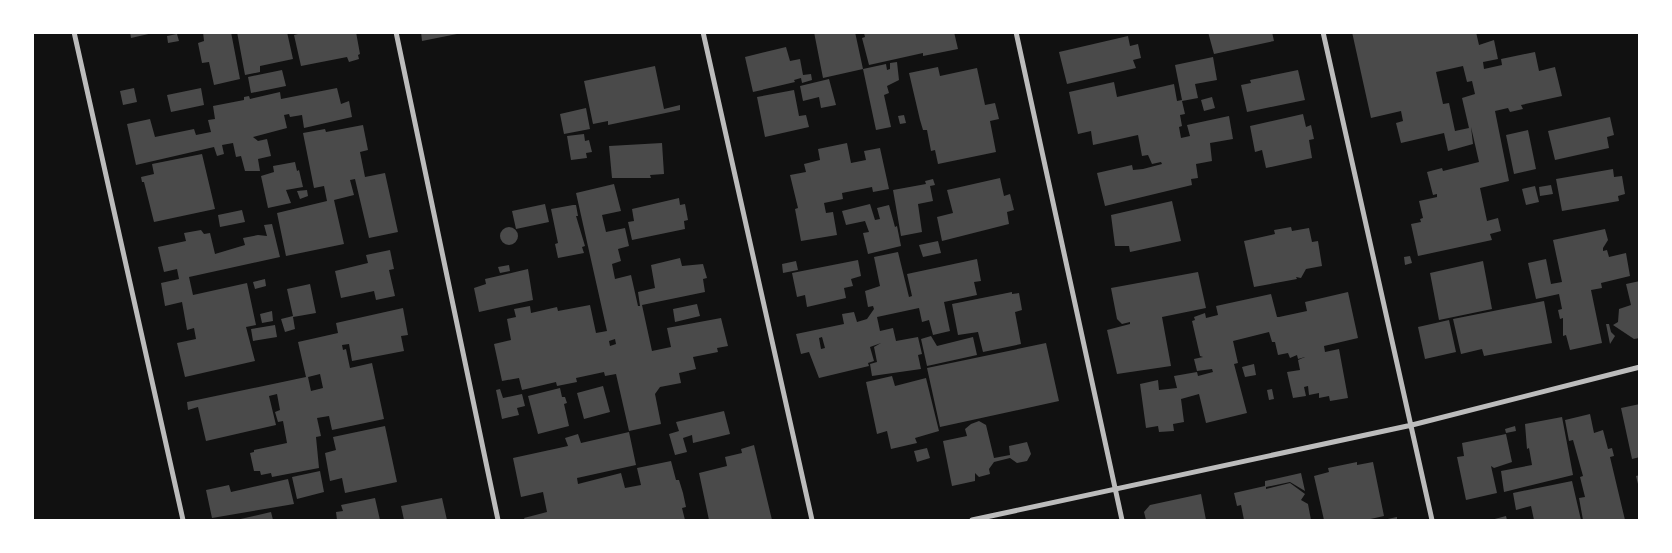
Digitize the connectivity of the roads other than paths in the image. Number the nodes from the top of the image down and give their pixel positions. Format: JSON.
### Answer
{"nodes":[{"id":1,"x":74,"y":32,"type":"edge"},
{"id":2,"x":396,"y":32,"type":"edge"},
{"id":3,"x":703,"y":32,"type":"edge"},
{"id":4,"x":1016,"y":32,"type":"edge"},
{"id":5,"x":1323,"y":32,"type":"edge"},
{"id":6,"x":1640,"y":367,"type":"edge"},
{"id":7,"x":1412,"y":425,"type":"junction"},
{"id":8,"x":1115,"y":489,"type":"junction"},
{"id":9,"x":183,"y":520,"type":"edge"},
{"id":10,"x":498,"y":520,"type":"edge"},
{"id":11,"x":812,"y":520,"type":"edge"},
{"id":12,"x":972,"y":520,"type":"edge"},
{"id":13,"x":1122,"y":520,"type":"edge"},
{"id":14,"x":1432,"y":520,"type":"edge"}],
"edges":[{"from":1,"to":9,"type":"street"},
{"from":2,"to":10,"type":"street"},
{"from":3,"to":11,"type":"street"},
{"from":4,"to":8,"type":"street"},
{"from":5,"to":7,"type":"street"},
{"from":6,"to":7,"type":"street"},
{"from":7,"to":8,"type":"street"},
{"from":7,"to":14,"type":"street"},
{"from":8,"to":12,"type":"street"},
{"from":8,"to":13,"type":"street"}]}
